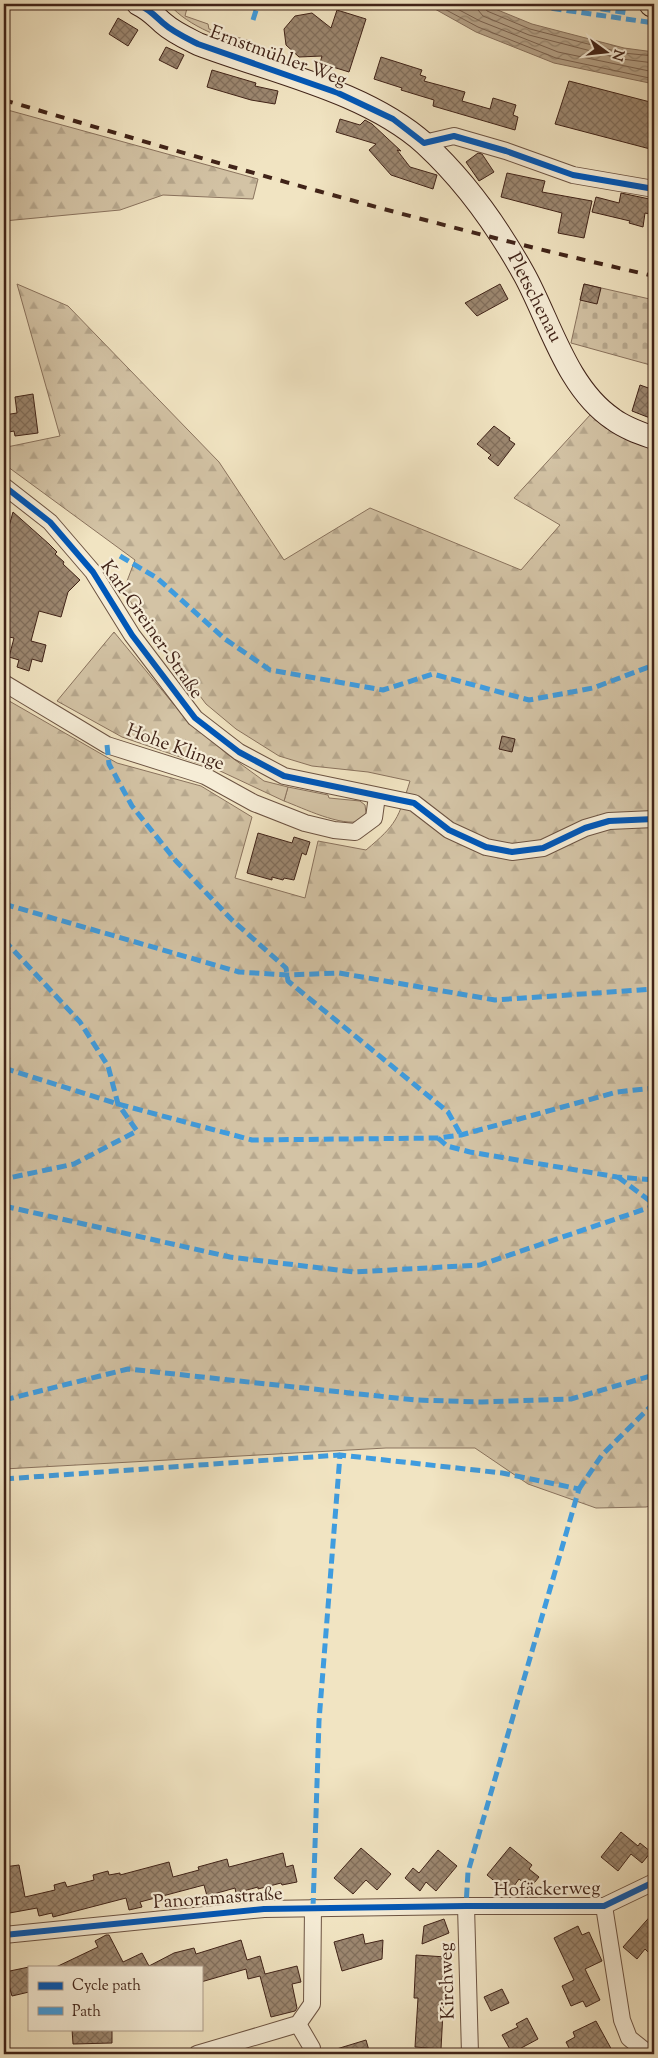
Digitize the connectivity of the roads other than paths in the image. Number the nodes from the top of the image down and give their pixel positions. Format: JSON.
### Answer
{"nodes":[{"id":1,"x":147,"y":6,"type":"edge"},
{"id":2,"x":424,"y":144,"type":"junction"},
{"id":3,"x":654,"y":190,"type":"edge"},
{"id":4,"x":654,"y":438,"type":"edge"},
{"id":5,"x":4,"y":486,"type":"edge"},
{"id":6,"x":4,"y":683,"type":"edge"},
{"id":7,"x":377,"y":796,"type":"junction"},
{"id":8,"x":654,"y":819,"type":"edge"},
{"id":9,"x":654,"y":1882,"type":"edge"},
{"id":10,"x":466,"y":1906,"type":"junction"},
{"id":11,"x":604,"y":1906,"type":"junction"},
{"id":12,"x":313,"y":1908,"type":"junction"},
{"id":13,"x":4,"y":1935,"type":"edge"},
{"id":14,"x":298,"y":2024,"type":"junction"},
{"id":15,"x":197,"y":2054,"type":"edge"},
{"id":16,"x":312,"y":2054,"type":"edge"},
{"id":17,"x":470,"y":2054,"type":"edge"},
{"id":18,"x":649,"y":2054,"type":"edge"}],
"edges":[{"from":1,"to":2,"type":"main road","name":"Ernstmühler Weg"},
{"from":2,"to":3,"type":"street"},
{"from":2,"to":4,"type":"main road","name":"Pletschenau"},
{"from":5,"to":7,"type":"street","name":"Karl-Greiner-Straße"},
{"from":6,"to":7,"type":"street","name":"Hohe Klinge"},
{"from":7,"to":8,"type":"street","name":"Karl-Greiner-Straße"},
{"from":9,"to":11,"type":"street","name":"Hofäckerweg"},
{"from":10,"to":11,"type":"street","name":"Hofäckerweg"},
{"from":10,"to":12,"type":"street","name":"Panoramastraße"},
{"from":10,"to":17,"type":"street","name":"Kirchweg"},
{"from":11,"to":18,"type":"street","name":"Hofäckerweg"},
{"from":12,"to":13,"type":"street","name":"Panoramastraße"},
{"from":12,"to":14,"type":"street"},
{"from":14,"to":15,"type":"street"},
{"from":14,"to":16,"type":"street"}]}
